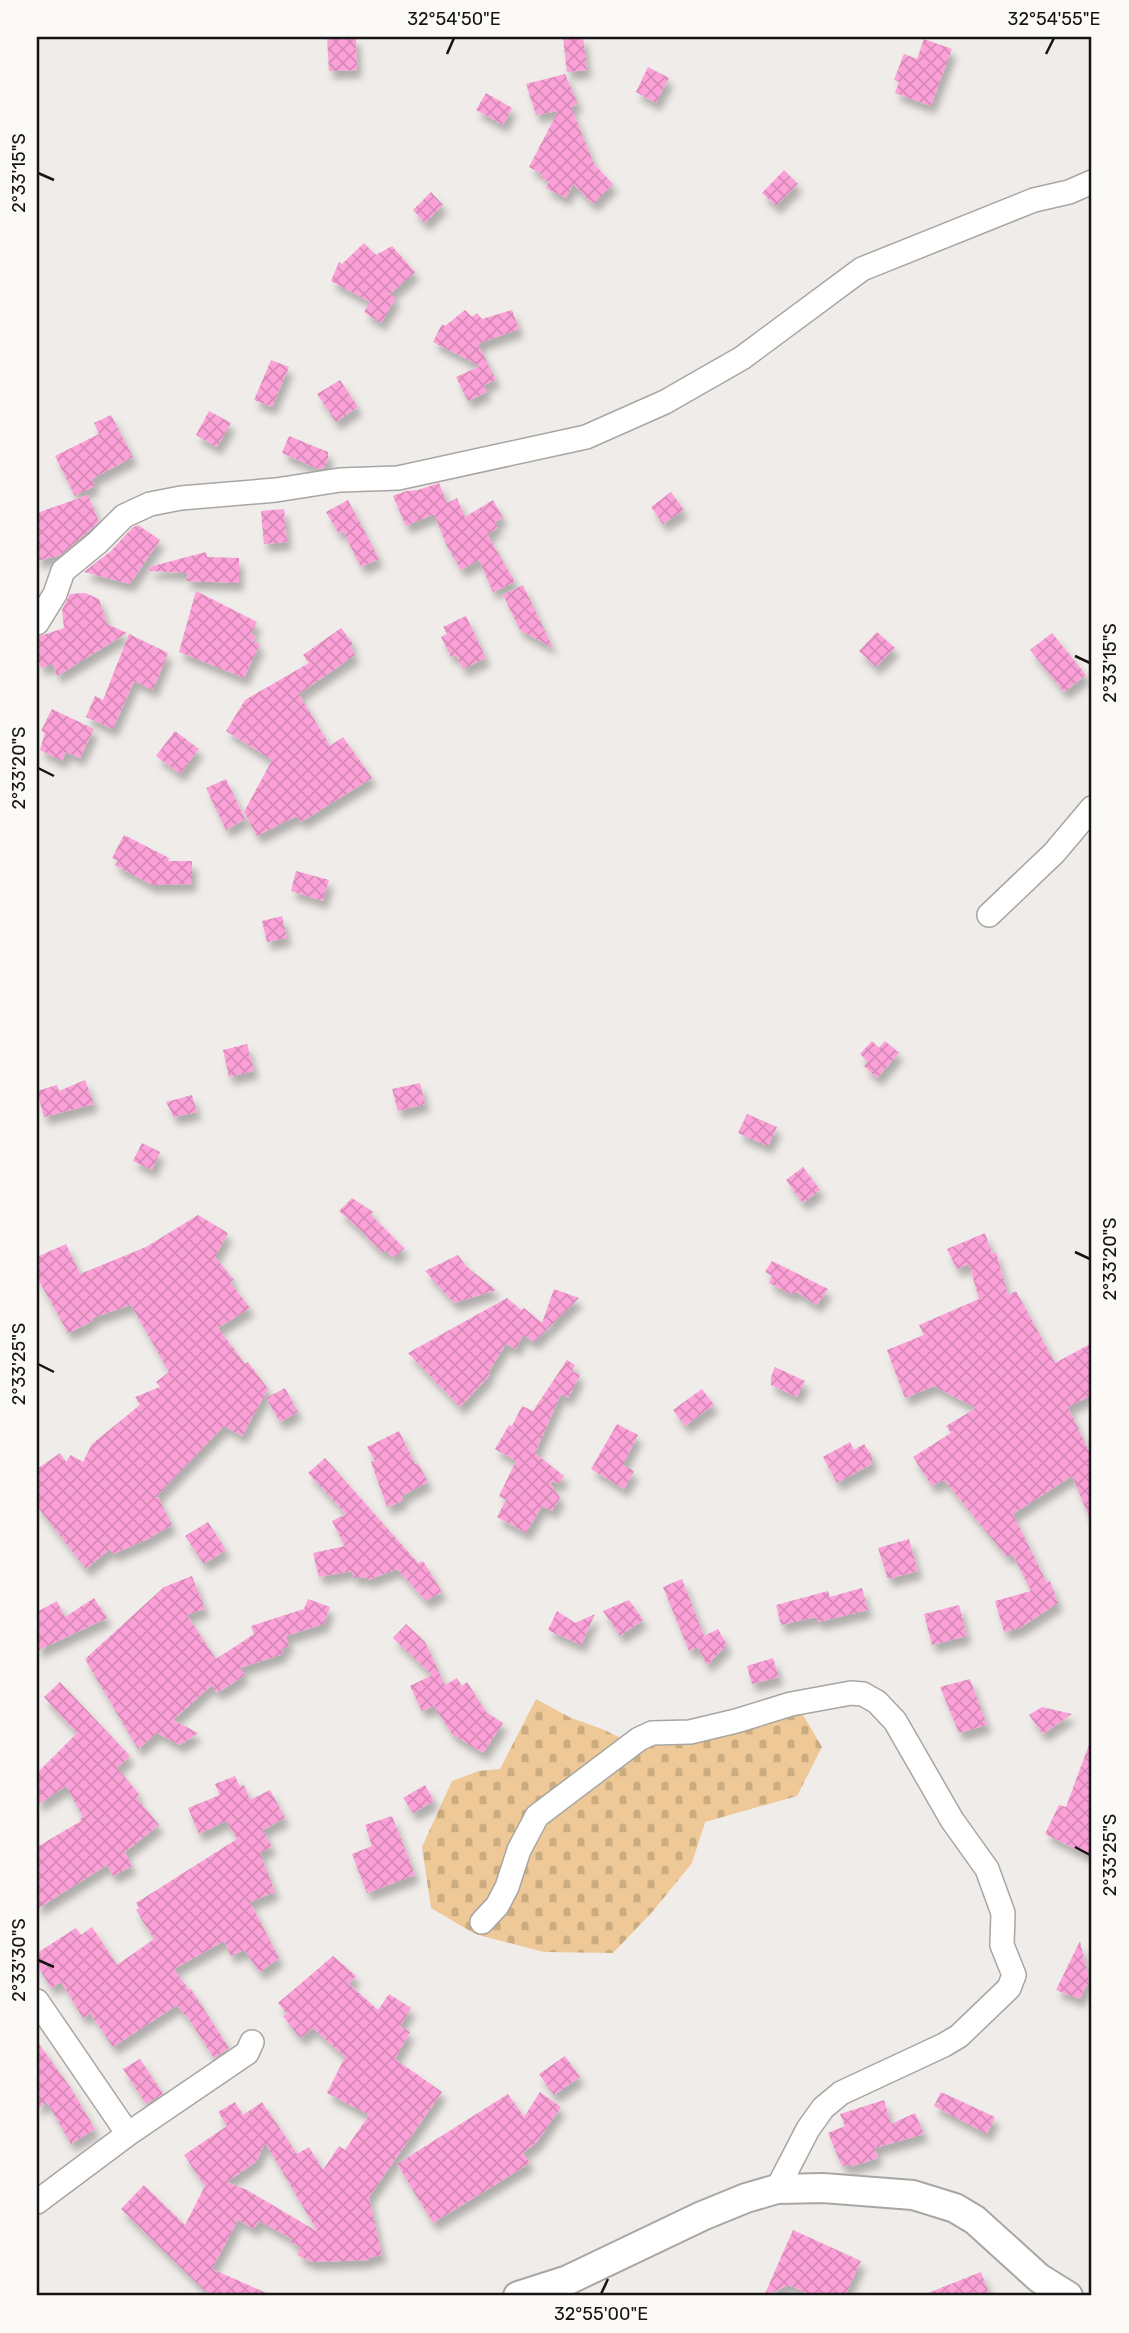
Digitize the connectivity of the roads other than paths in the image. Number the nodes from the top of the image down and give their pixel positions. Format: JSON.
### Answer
{"nodes":[{"id":1,"x":1092,"y":182,"type":"edge"},
{"id":2,"x":37,"y":623,"type":"edge"},
{"id":3,"x":1092,"y":808,"type":"edge"},
{"id":4,"x":989,"y":915,"type":"dead end"},
{"id":5,"x":482,"y":1923,"type":"dead end"},
{"id":6,"x":37,"y":2001,"type":"edge"},
{"id":7,"x":252,"y":2042,"type":"dead end"},
{"id":8,"x":128,"y":2134,"type":"junction"},
{"id":9,"x":777,"y":2189,"type":"junction"},
{"id":10,"x":37,"y":2202,"type":"edge"},
{"id":11,"x":518,"y":2296,"type":"edge"},
{"id":12,"x":1068,"y":2296,"type":"edge"}],
"edges":[{"from":1,"to":2,"type":"street"},
{"from":3,"to":4,"type":"street"},
{"from":5,"to":9,"type":"street"},
{"from":6,"to":8,"type":"street"},
{"from":7,"to":8,"type":"street"},
{"from":8,"to":10,"type":"street"},
{"from":9,"to":11,"type":"street"},
{"from":9,"to":12,"type":"street"}]}
